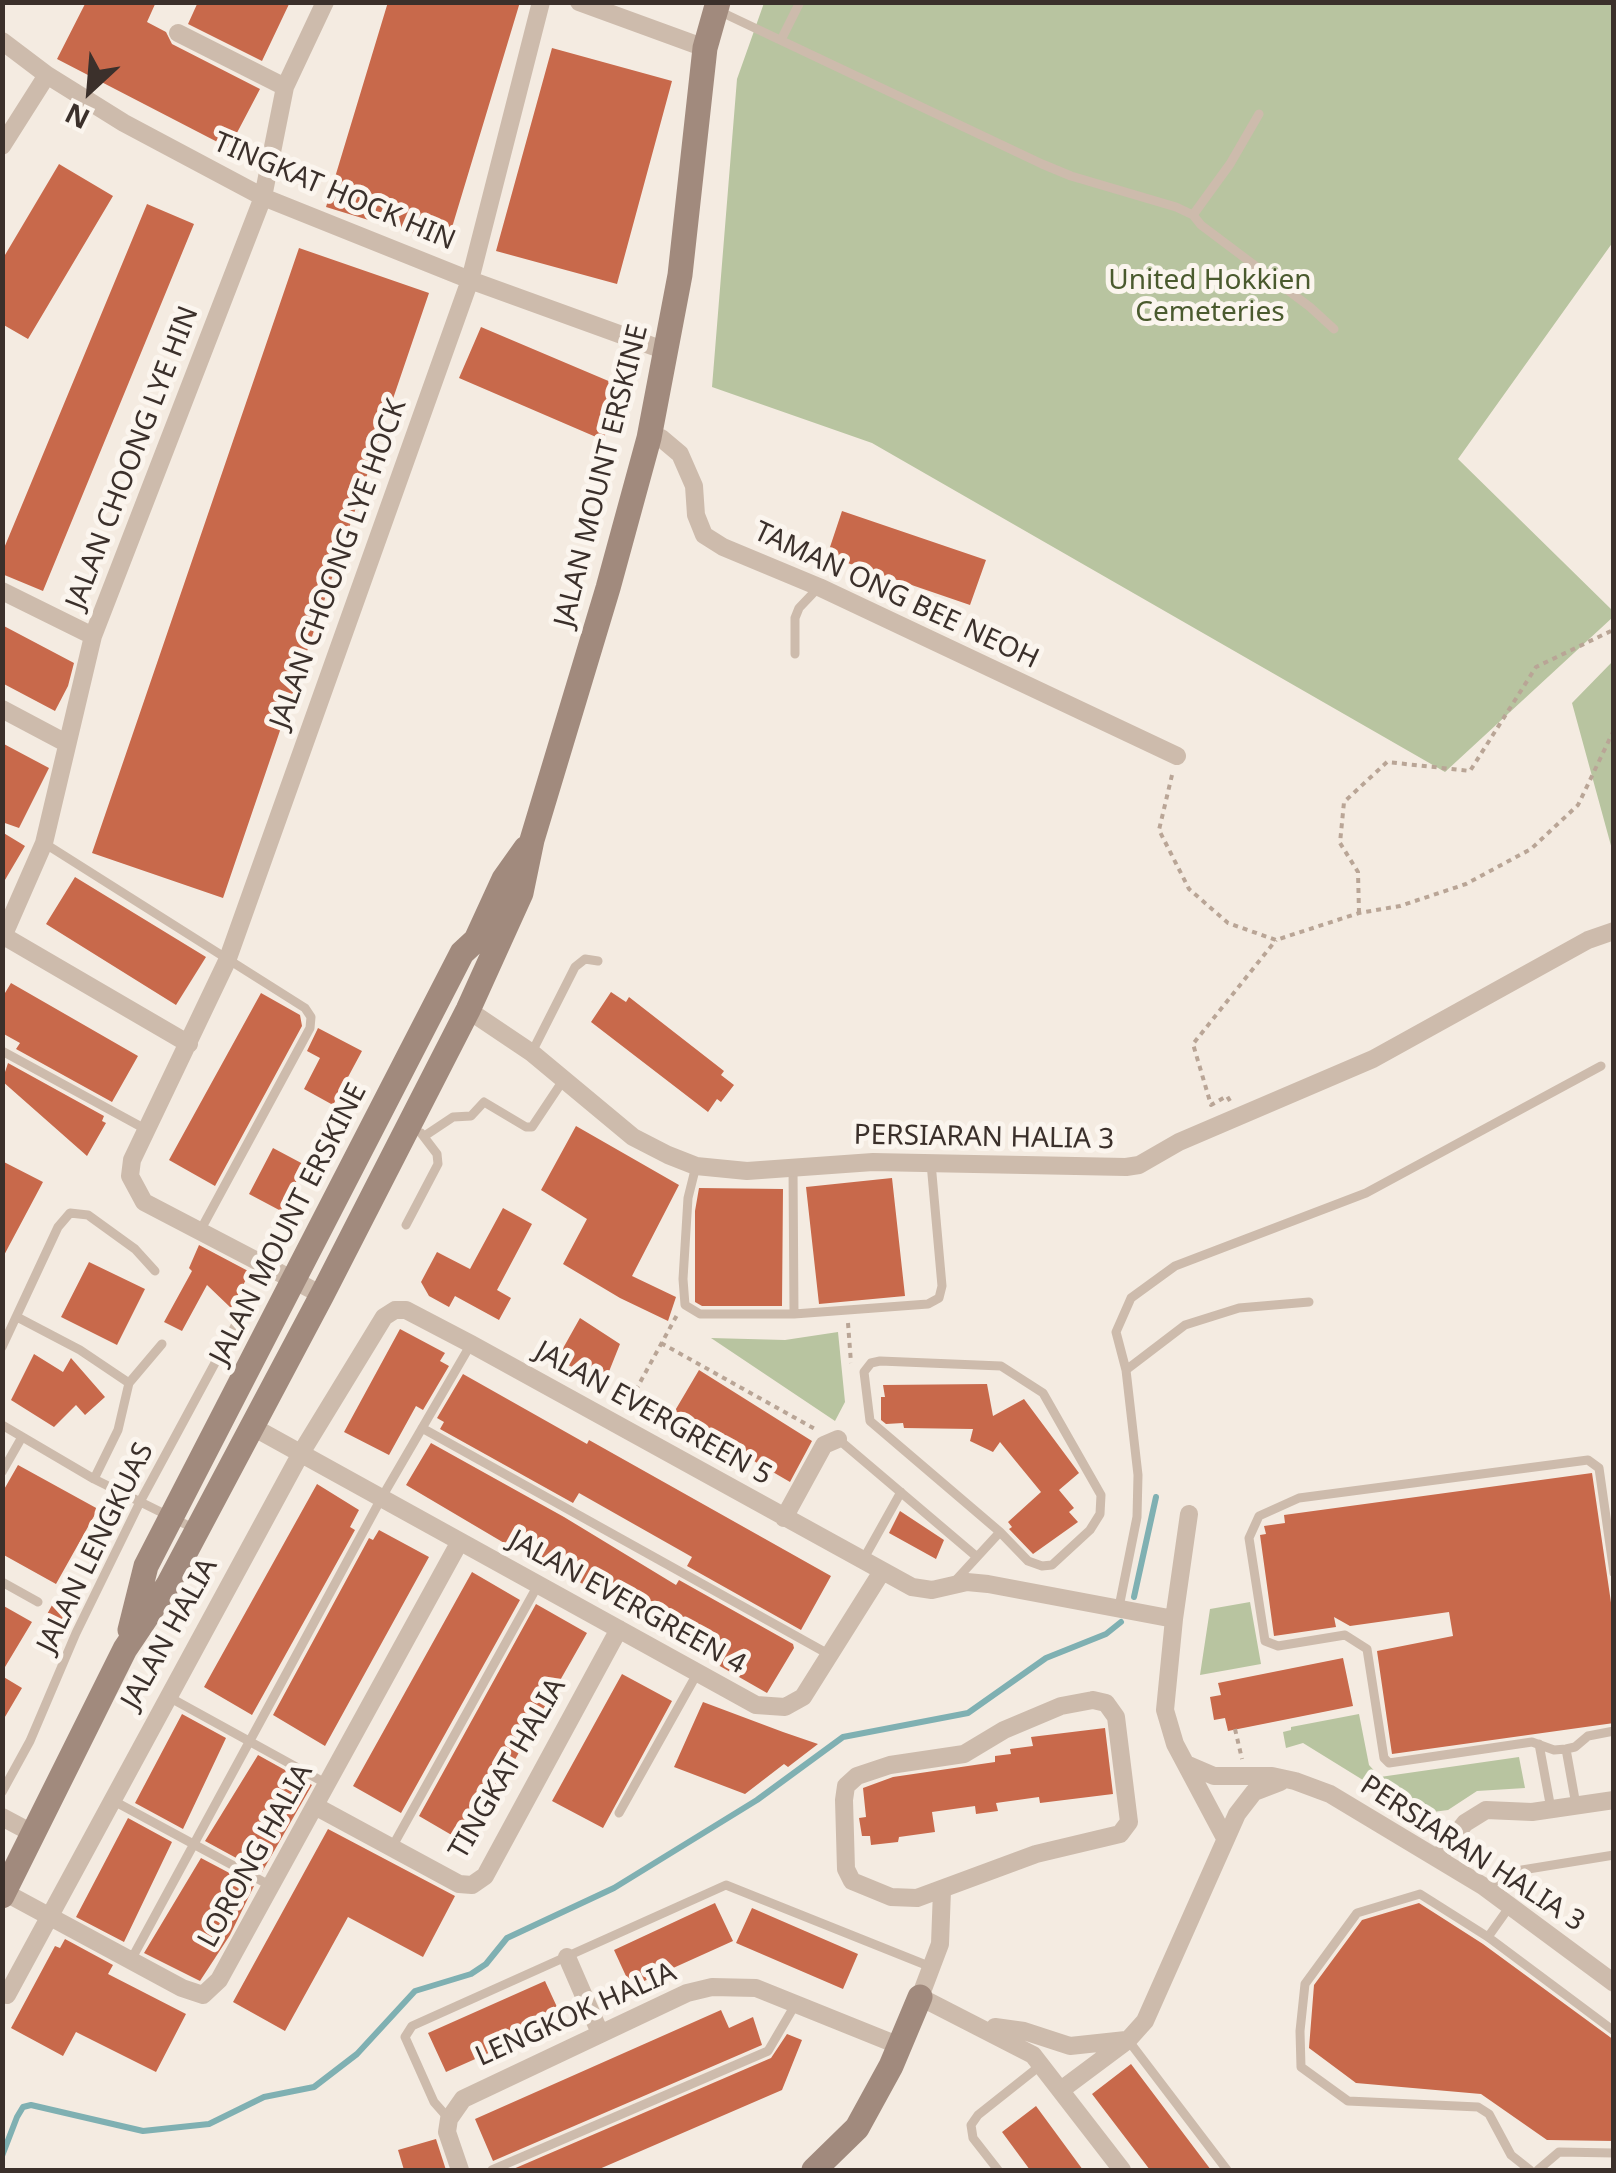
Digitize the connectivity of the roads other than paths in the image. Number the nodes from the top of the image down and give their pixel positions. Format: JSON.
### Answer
{"nodes":[{"id":1,"x":326,"y":2,"type":"edge"},
{"id":2,"x":540,"y":2,"type":"edge"},
{"id":3,"x":579,"y":2,"type":"edge"},
{"id":4,"x":800,"y":2,"type":"edge"},
{"id":5,"x":716,"y":6,"type":"edge"},
{"id":6,"x":178,"y":33,"type":"dead end"},
{"id":7,"x":782,"y":40,"type":"junction"},
{"id":8,"x":2,"y":41,"type":"edge"},
{"id":9,"x":705,"y":48,"type":"junction"},
{"id":10,"x":47,"y":76,"type":"junction"},
{"id":11,"x":285,"y":87,"type":"junction"},
{"id":12,"x":1259,"y":114,"type":"dead end"},
{"id":13,"x":2,"y":146,"type":"edge"},
{"id":14,"x":263,"y":197,"type":"junction"},
{"id":15,"x":1192,"y":215,"type":"junction"},
{"id":16,"x":470,"y":280,"type":"junction"},
{"id":17,"x":1334,"y":329,"type":"dead end"},
{"id":18,"x":666,"y":351,"type":"junction"},
{"id":19,"x":648,"y":438,"type":"junction"},
{"id":20,"x":818,"y":586,"type":"junction"},
{"id":21,"x":2,"y":591,"type":"edge"},
{"id":22,"x":93,"y":636,"type":"junction"},
{"id":23,"x":795,"y":654,"type":"dead end"},
{"id":24,"x":2,"y":708,"type":"edge"},
{"id":25,"x":66,"y":743,"type":"junction"},
{"id":26,"x":1177,"y":756,"type":"road end"},
{"id":27,"x":532,"y":840,"type":"junction"},
{"id":28,"x":44,"y":843,"type":"junction"},
{"id":29,"x":1614,"y":931,"type":"edge"},
{"id":30,"x":3,"y":937,"type":"edge"},
{"id":31,"x":476,"y":940,"type":"junction"},
{"id":32,"x":227,"y":961,"type":"junction"},
{"id":33,"x":598,"y":961,"type":"dead end"},
{"id":34,"x":468,"y":1010,"type":"junction"},
{"id":35,"x":189,"y":1044,"type":"junction"},
{"id":36,"x":2,"y":1050,"type":"edge"},
{"id":37,"x":532,"y":1054,"type":"junction"},
{"id":38,"x":1601,"y":1066,"type":"dead end"},
{"id":39,"x":562,"y":1082,"type":"junction"},
{"id":40,"x":409,"y":1126,"type":"junction"},
{"id":41,"x":148,"y":1130,"type":"junction"},
{"id":42,"x":364,"y":1143,"type":"junction"},
{"id":43,"x":930,"y":1163,"type":"junction"},
{"id":44,"x":696,"y":1166,"type":"junction"},
{"id":45,"x":793,"y":1167,"type":"junction"},
{"id":46,"x":406,"y":1225,"type":"dead end"},
{"id":47,"x":200,"y":1231,"type":"junction"},
{"id":48,"x":155,"y":1271,"type":"dead end"},
{"id":49,"x":294,"y":1280,"type":"junction"},
{"id":50,"x":322,"y":1294,"type":"junction"},
{"id":51,"x":1308,"y":1302,"type":"dead end"},
{"id":52,"x":395,"y":1310,"type":"joint"},
{"id":53,"x":794,"y":1314,"type":"junction"},
{"id":54,"x":17,"y":1317,"type":"junction"},
{"id":55,"x":236,"y":1326,"type":"dead end"},
{"id":56,"x":266,"y":1336,"type":"junction"},
{"id":57,"x":162,"y":1344,"type":"dead end"},
{"id":58,"x":470,"y":1344,"type":"junction"},
{"id":59,"x":2,"y":1347,"type":"edge"},
{"id":60,"x":1126,"y":1370,"type":"junction"},
{"id":61,"x":129,"y":1383,"type":"junction"},
{"id":62,"x":2,"y":1425,"type":"edge"},
{"id":63,"x":253,"y":1427,"type":"junction"},
{"id":64,"x":422,"y":1428,"type":"junction"},
{"id":65,"x":22,"y":1437,"type":"junction"},
{"id":66,"x":835,"y":1439,"type":"joint"},
{"id":67,"x":300,"y":1453,"type":"junction"},
{"id":68,"x":2,"y":1472,"type":"edge"},
{"id":69,"x":94,"y":1479,"type":"junction"},
{"id":70,"x":901,"y":1492,"type":"junction"},
{"id":71,"x":382,"y":1497,"type":"junction"},
{"id":72,"x":141,"y":1500,"type":"junction"},
{"id":73,"x":1189,"y":1514,"type":"dead end"},
{"id":74,"x":173,"y":1517,"type":"junction"},
{"id":75,"x":784,"y":1518,"type":"junction"},
{"id":76,"x":197,"y":1530,"type":"junction"},
{"id":77,"x":1000,"y":1532,"type":"junction"},
{"id":78,"x":460,"y":1542,"type":"junction"},
{"id":79,"x":977,"y":1557,"type":"junction"},
{"id":80,"x":862,"y":1562,"type":"junction"},
{"id":81,"x":881,"y":1573,"type":"junction"},
{"id":82,"x":1614,"y":1574,"type":"edge"},
{"id":83,"x":2,"y":1582,"type":"edge"},
{"id":84,"x":538,"y":1585,"type":"junction"},
{"id":85,"x":951,"y":1586,"type":"junction"},
{"id":86,"x":38,"y":1602,"type":"dead end"},
{"id":87,"x":1119,"y":1608,"type":"junction"},
{"id":88,"x":1174,"y":1619,"type":"junction"},
{"id":89,"x":618,"y":1629,"type":"junction"},
{"id":90,"x":125,"y":1648,"type":"junction"},
{"id":91,"x":830,"y":1654,"type":"junction"},
{"id":92,"x":698,"y":1672,"type":"junction"},
{"id":93,"x":167,"y":1696,"type":"junction"},
{"id":94,"x":1614,"y":1731,"type":"edge"},
{"id":95,"x":250,"y":1742,"type":"junction"},
{"id":96,"x":1539,"y":1744,"type":"junction"},
{"id":97,"x":1566,"y":1749,"type":"junction"},
{"id":98,"x":1186,"y":1764,"type":"junction"},
{"id":99,"x":1296,"y":1781,"type":"junction"},
{"id":100,"x":327,"y":1784,"type":"junction"},
{"id":101,"x":2,"y":1792,"type":"edge"},
{"id":102,"x":112,"y":1800,"type":"junction"},
{"id":103,"x":1614,"y":1800,"type":"edge"},
{"id":104,"x":1576,"y":1805,"type":"junction"},
{"id":105,"x":315,"y":1806,"type":"junction"},
{"id":106,"x":1551,"y":1809,"type":"junction"},
{"id":107,"x":618,"y":1813,"type":"dead end"},
{"id":108,"x":2,"y":1817,"type":"edge"},
{"id":109,"x":34,"y":1834,"type":"junction"},
{"id":110,"x":1225,"y":1838,"type":"junction"},
{"id":111,"x":194,"y":1844,"type":"junction"},
{"id":112,"x":391,"y":1849,"type":"junction"},
{"id":113,"x":1614,"y":1855,"type":"edge"},
{"id":114,"x":1438,"y":1858,"type":"junction"},
{"id":115,"x":271,"y":1886,"type":"junction"},
{"id":116,"x":1483,"y":1886,"type":"junction"},
{"id":117,"x":942,"y":1890,"type":"junction"},
{"id":118,"x":3,"y":1894,"type":"edge"},
{"id":119,"x":1510,"y":1906,"type":"junction"},
{"id":120,"x":50,"y":1917,"type":"junction"},
{"id":121,"x":1488,"y":1936,"type":"junction"},
{"id":122,"x":567,"y":1957,"type":"junction"},
{"id":123,"x":131,"y":1960,"type":"junction"},
{"id":124,"x":932,"y":1968,"type":"junction"},
{"id":125,"x":1614,"y":1983,"type":"edge"},
{"id":126,"x":7,"y":1995,"type":"dead end"},
{"id":127,"x":920,"y":1996,"type":"junction"},
{"id":128,"x":796,"y":2002,"type":"junction"},
{"id":129,"x":980,"y":2026,"type":"junction"},
{"id":130,"x":1614,"y":2031,"type":"edge"},
{"id":131,"x":600,"y":2032,"type":"junction"},
{"id":132,"x":1128,"y":2040,"type":"junction"},
{"id":133,"x":900,"y":2046,"type":"junction"},
{"id":134,"x":1041,"y":2065,"type":"junction"},
{"id":135,"x":1061,"y":2090,"type":"junction"},
{"id":136,"x":449,"y":2118,"type":"junction"},
{"id":137,"x":1614,"y":2152,"type":"edge"},
{"id":138,"x":460,"y":2170,"type":"edge"},
{"id":139,"x":492,"y":2170,"type":"edge"},
{"id":140,"x":814,"y":2170,"type":"edge"},
{"id":141,"x":998,"y":2170,"type":"edge"},
{"id":142,"x":1122,"y":2170,"type":"edge"},
{"id":143,"x":1227,"y":2170,"type":"edge"},
{"id":144,"x":1530,"y":2170,"type":"edge"},
{"id":145,"x":1538,"y":2170,"type":"edge"}],
"edges":[{"from":1,"to":11,"type":"street","name":"JALAN CHOONG LYE HIN"},
{"from":2,"to":16,"type":"street","name":"JALAN CHOONG LYE HOCK"},
{"from":3,"to":9,"type":"street"},
{"from":4,"to":7,"type":"lane"},
{"from":5,"to":7,"type":"lane"},
{"from":5,"to":9,"type":"main road","name":"JALAN MOUNT ERSKINE"},
{"from":6,"to":11,"type":"street"},
{"from":7,"to":15,"type":"lane"},
{"from":8,"to":10,"type":"street","name":"TINGKAT HOCK HIN"},
{"from":9,"to":18,"type":"main road","name":"JALAN MOUNT ERSKINE"},
{"from":10,"to":13,"type":"street"},
{"from":10,"to":14,"type":"street","name":"TINGKAT HOCK HIN"},
{"from":11,"to":14,"type":"street","name":"JALAN CHOONG LYE HIN"},
{"from":12,"to":15,"type":"lane"},
{"from":14,"to":16,"type":"street","name":"TINGKAT HOCK HIN"},
{"from":14,"to":22,"type":"street","name":"JALAN CHOONG LYE HIN"},
{"from":15,"to":17,"type":"lane"},
{"from":16,"to":18,"type":"street","name":"TINGKAT HOCK HIN"},
{"from":16,"to":32,"type":"street","name":"JALAN CHOONG LYE HOCK"},
{"from":18,"to":19,"type":"main road","name":"JALAN MOUNT ERSKINE"},
{"from":19,"to":20,"type":"street","name":"TAMAN ONG BEE NEOH"},
{"from":19,"to":27,"type":"main road","name":"JALAN MOUNT ERSKINE"},
{"from":20,"to":23,"type":"lane"},
{"from":20,"to":26,"type":"street","name":"TAMAN ONG BEE NEOH"},
{"from":21,"to":22,"type":"street"},
{"from":22,"to":25,"type":"street","name":"JALAN CHOONG LYE HIN"},
{"from":24,"to":25,"type":"street"},
{"from":25,"to":28,"type":"street","name":"JALAN CHOONG LYE HIN"},
{"from":27,"to":31,"type":"main road","name":"JALAN MOUNT ERSKINE"},
{"from":27,"to":34,"type":"main road","name":"JALAN MOUNT ERSKINE"},
{"from":28,"to":30,"type":"street","name":"JALAN CHOONG LYE HIN"},
{"from":28,"to":32,"type":"lane"},
{"from":29,"to":43,"type":"street","name":"PERSIARAN HALIA 3"},
{"from":30,"to":35,"type":"street"},
{"from":31,"to":34,"type":"main road"},
{"from":31,"to":42,"type":"main road","name":"JALAN MOUNT ERSKINE"},
{"from":32,"to":35,"type":"street","name":"JALAN CHOONG LYE HOCK"},
{"from":32,"to":47,"type":"lane"},
{"from":33,"to":37,"type":"lane"},
{"from":34,"to":37,"type":"street","name":"PERSIARAN HALIA 3"},
{"from":34,"to":40,"type":"main road","name":"JALAN MOUNT ERSKINE"},
{"from":35,"to":41,"type":"street","name":"JALAN CHOONG LYE HOCK"},
{"from":36,"to":41,"type":"lane"},
{"from":37,"to":39,"type":"street","name":"PERSIARAN HALIA 3"},
{"from":38,"to":60,"type":"lane"},
{"from":39,"to":40,"type":"lane"},
{"from":39,"to":44,"type":"street","name":"PERSIARAN HALIA 3"},
{"from":40,"to":42,"type":"main road"},
{"from":40,"to":46,"type":"lane"},
{"from":40,"to":50,"type":"main road","name":"JALAN MOUNT ERSKINE"},
{"from":41,"to":47,"type":"street","name":"JALAN CHOONG LYE HOCK"},
{"from":42,"to":49,"type":"main road","name":"JALAN MOUNT ERSKINE"},
{"from":43,"to":45,"type":"street","name":"PERSIARAN HALIA 3"},
{"from":43,"to":53,"type":"lane"},
{"from":44,"to":45,"type":"street","name":"PERSIARAN HALIA 3"},
{"from":44,"to":53,"type":"lane"},
{"from":45,"to":53,"type":"lane"},
{"from":47,"to":49,"type":"street"},
{"from":48,"to":54,"type":"lane"},
{"from":49,"to":50,"type":"street"},
{"from":49,"to":56,"type":"main road","name":"JALAN MOUNT ERSKINE"},
{"from":50,"to":63,"type":"main road","name":"JALAN MOUNT ERSKINE"},
{"from":51,"to":60,"type":"lane"},
{"from":52,"to":58,"type":"street","name":"JALAN EVERGREEN 5"},
{"from":52,"to":67,"type":"street","name":"JALAN HALIA"},
{"from":54,"to":59,"type":"lane"},
{"from":54,"to":61,"type":"lane"},
{"from":55,"to":72,"type":"lane","name":"JALAN LENGKUAS"},
{"from":56,"to":63,"type":"main road"},
{"from":56,"to":74,"type":"main road","name":"JALAN MOUNT ERSKINE"},
{"from":57,"to":61,"type":"lane"},
{"from":58,"to":64,"type":"lane"},
{"from":58,"to":75,"type":"street","name":"JALAN EVERGREEN 5"},
{"from":60,"to":87,"type":"lane"},
{"from":61,"to":69,"type":"lane"},
{"from":62,"to":65,"type":"lane"},
{"from":63,"to":67,"type":"street","name":"JALAN EVERGREEN 4"},
{"from":63,"to":74,"type":"main road"},
{"from":63,"to":76,"type":"main road","name":"JALAN MOUNT ERSKINE"},
{"from":64,"to":71,"type":"lane"},
{"from":64,"to":91,"type":"lane"},
{"from":65,"to":68,"type":"lane"},
{"from":65,"to":69,"type":"lane"},
{"from":66,"to":70,"type":"lane"},
{"from":66,"to":75,"type":"street"},
{"from":67,"to":71,"type":"street","name":"JALAN EVERGREEN 4"},
{"from":67,"to":93,"type":"street","name":"JALAN HALIA"},
{"from":69,"to":72,"type":"lane"},
{"from":70,"to":79,"type":"lane"},
{"from":70,"to":80,"type":"lane"},
{"from":71,"to":78,"type":"street","name":"JALAN EVERGREEN 4"},
{"from":71,"to":95,"type":"lane"},
{"from":72,"to":74,"type":"lane"},
{"from":72,"to":101,"type":"lane","name":"JALAN LENGKUAS"},
{"from":73,"to":88,"type":"street"},
{"from":74,"to":76,"type":"lane"},
{"from":74,"to":90,"type":"main road","name":"JALAN MOUNT ERSKINE"},
{"from":75,"to":80,"type":"street","name":"JALAN EVERGREEN 5"},
{"from":76,"to":90,"type":"main road","name":"JALAN MOUNT ERSKINE"},
{"from":77,"to":77,"type":"lane"},
{"from":77,"to":79,"type":"lane"},
{"from":78,"to":84,"type":"street","name":"JALAN EVERGREEN 4"},
{"from":78,"to":100,"type":"street","name":"LORONG HALIA"},
{"from":79,"to":85,"type":"lane"},
{"from":80,"to":81,"type":"street","name":"JALAN EVERGREEN 5"},
{"from":81,"to":85,"type":"street","name":"JALAN EVERGREEN 5"},
{"from":81,"to":91,"type":"street","name":"JALAN EVERGREEN 4"},
{"from":82,"to":96,"type":"lane"},
{"from":83,"to":86,"type":"lane"},
{"from":84,"to":89,"type":"street","name":"JALAN EVERGREEN 4"},
{"from":84,"to":112,"type":"lane"},
{"from":85,"to":87,"type":"street","name":"JALAN EVERGREEN 5"},
{"from":87,"to":88,"type":"street","name":"JALAN EVERGREEN 5"},
{"from":88,"to":98,"type":"street"},
{"from":89,"to":92,"type":"street","name":"JALAN EVERGREEN 4"},
{"from":89,"to":112,"type":"street","name":"TINGKAT HALIA"},
{"from":90,"to":109,"type":"main road","name":"JALAN MOUNT ERSKINE"},
{"from":91,"to":92,"type":"street","name":"JALAN EVERGREEN 4"},
{"from":92,"to":107,"type":"lane"},
{"from":93,"to":95,"type":"lane"},
{"from":93,"to":102,"type":"street","name":"JALAN HALIA"},
{"from":94,"to":97,"type":"lane"},
{"from":95,"to":100,"type":"lane"},
{"from":95,"to":111,"type":"lane"},
{"from":96,"to":97,"type":"lane"},
{"from":96,"to":106,"type":"lane"},
{"from":97,"to":104,"type":"lane"},
{"from":98,"to":99,"type":"street","name":"PERSIARAN HALIA 3"},
{"from":98,"to":110,"type":"street"},
{"from":99,"to":110,"type":"street"},
{"from":99,"to":114,"type":"street","name":"PERSIARAN HALIA 3"},
{"from":100,"to":105,"type":"street","name":"LORONG HALIA"},
{"from":102,"to":111,"type":"lane"},
{"from":102,"to":120,"type":"street","name":"JALAN HALIA"},
{"from":103,"to":104,"type":"street"},
{"from":104,"to":106,"type":"street"},
{"from":105,"to":112,"type":"street","name":"TINGKAT HALIA"},
{"from":105,"to":115,"type":"street","name":"LORONG HALIA"},
{"from":106,"to":114,"type":"street"},
{"from":108,"to":109,"type":"street"},
{"from":109,"to":118,"type":"main road","name":"JALAN MOUNT ERSKINE"},
{"from":110,"to":132,"type":"street"},
{"from":111,"to":115,"type":"lane"},
{"from":111,"to":123,"type":"lane"},
{"from":113,"to":116,"type":"lane"},
{"from":114,"to":116,"type":"street","name":"PERSIARAN HALIA 3"},
{"from":115,"to":123,"type":"street","name":"LORONG HALIA"},
{"from":116,"to":119,"type":"street","name":"PERSIARAN HALIA 3"},
{"from":117,"to":117,"type":"street"},
{"from":117,"to":124,"type":"street"},
{"from":118,"to":120,"type":"street","name":"LORONG HALIA"},
{"from":119,"to":121,"type":"lane"},
{"from":119,"to":125,"type":"street","name":"PERSIARAN HALIA 3"},
{"from":120,"to":123,"type":"street","name":"LORONG HALIA"},
{"from":120,"to":126,"type":"street","name":"JALAN HALIA"},
{"from":121,"to":130,"type":"lane"},
{"from":121,"to":144,"type":"lane"},
{"from":122,"to":124,"type":"lane"},
{"from":122,"to":131,"type":"street"},
{"from":122,"to":136,"type":"lane"},
{"from":124,"to":127,"type":"street"},
{"from":127,"to":129,"type":"street"},
{"from":127,"to":133,"type":"main road"},
{"from":128,"to":131,"type":"street","name":"LENGKOK HALIA"},
{"from":128,"to":133,"type":"street","name":"LENGKOK HALIA"},
{"from":128,"to":139,"type":"lane"},
{"from":129,"to":132,"type":"street"},
{"from":129,"to":134,"type":"street"},
{"from":131,"to":136,"type":"street","name":"LENGKOK HALIA"},
{"from":132,"to":135,"type":"street"},
{"from":132,"to":143,"type":"lane"},
{"from":133,"to":140,"type":"main road"},
{"from":134,"to":135,"type":"street"},
{"from":134,"to":141,"type":"lane"},
{"from":135,"to":142,"type":"street"},
{"from":136,"to":138,"type":"street"},
{"from":137,"to":145,"type":"lane"}]}
